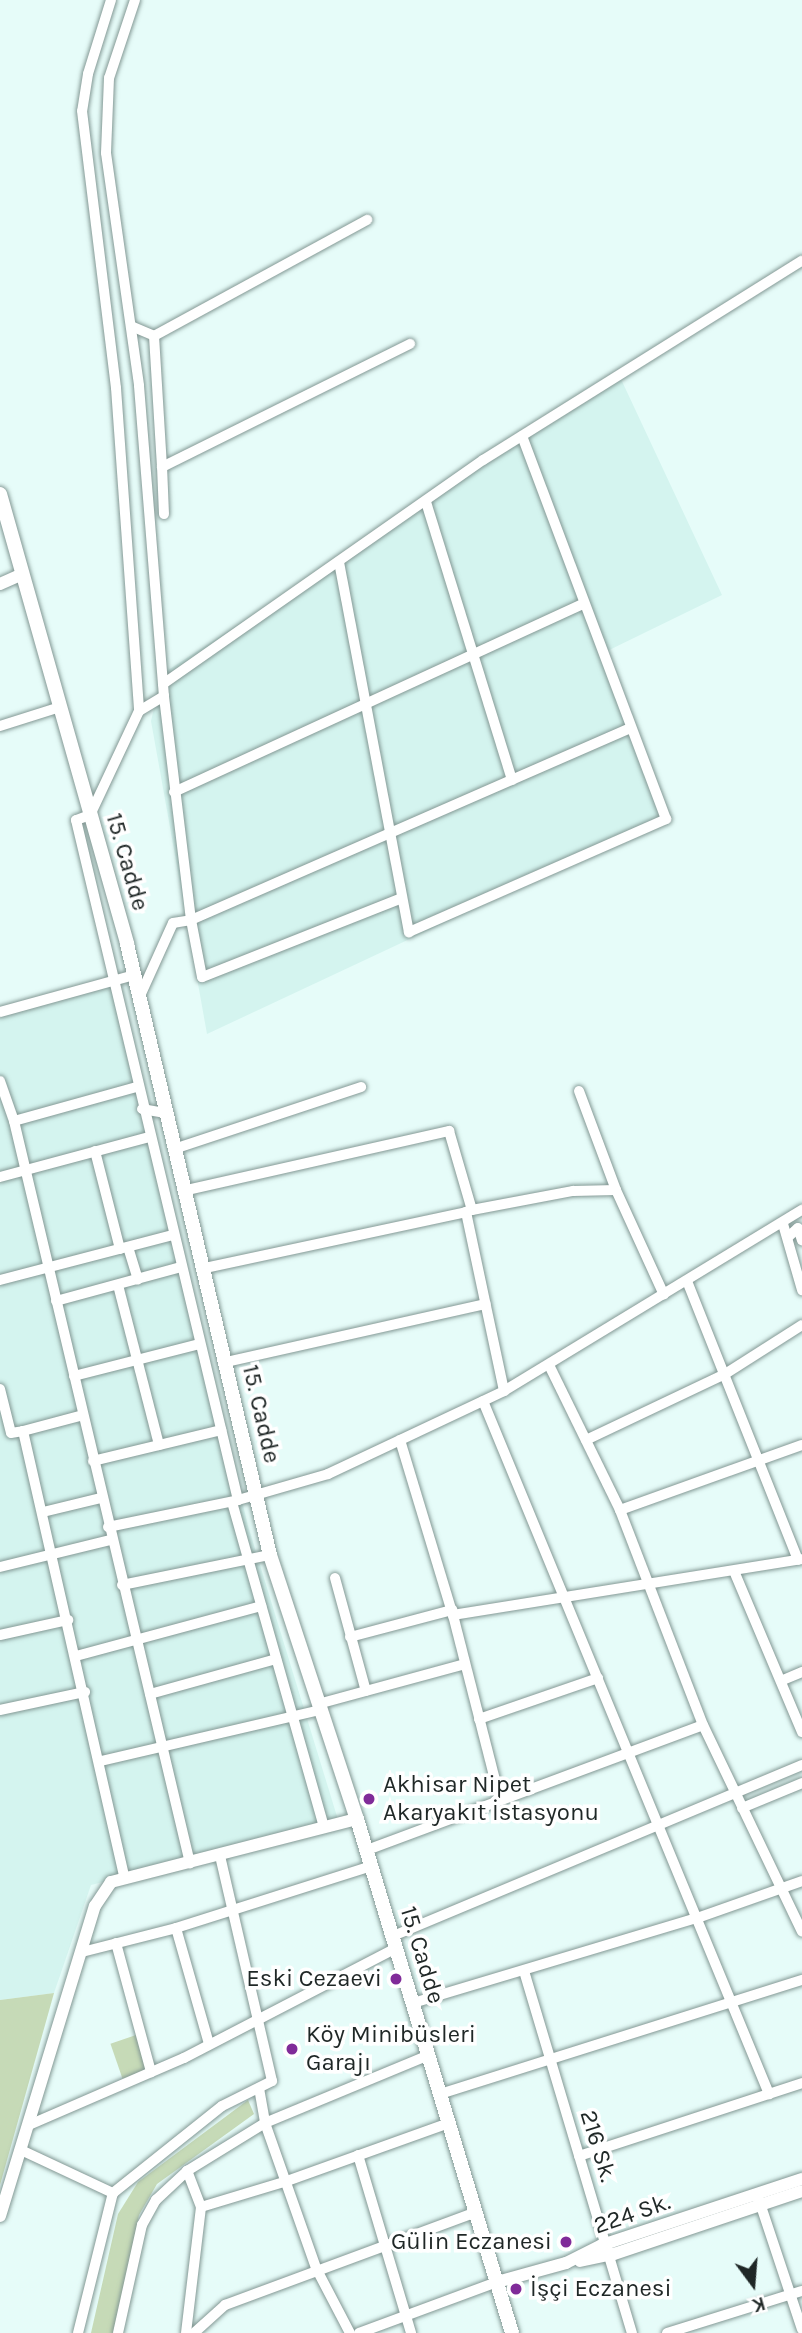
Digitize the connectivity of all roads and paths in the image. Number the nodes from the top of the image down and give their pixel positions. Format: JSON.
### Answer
{"nodes":[{"id":1,"x":111,"y":0,"type":"edge"},
{"id":2,"x":135,"y":0,"type":"edge"},
{"id":3,"x":367,"y":220,"type":"dead end"},
{"id":4,"x":802,"y":261,"type":"edge"},
{"id":5,"x":131,"y":326,"type":"junction"},
{"id":6,"x":154,"y":336,"type":"junction"},
{"id":7,"x":410,"y":344,"type":"dead end"},
{"id":8,"x":522,"y":436,"type":"junction"},
{"id":9,"x":162,"y":467,"type":"junction"},
{"id":10,"x":0,"y":494,"type":"edge"},
{"id":11,"x":426,"y":502,"type":"junction"},
{"id":12,"x":164,"y":514,"type":"dead end"},
{"id":13,"x":339,"y":562,"type":"junction"},
{"id":14,"x":22,"y":574,"type":"junction"},
{"id":15,"x":0,"y":583,"type":"edge"},
{"id":16,"x":582,"y":604,"type":"junction"},
{"id":17,"x":471,"y":656,"type":"junction"},
{"id":18,"x":163,"y":684,"type":"junction"},
{"id":19,"x":164,"y":696,"type":"junction"},
{"id":20,"x":366,"y":705,"type":"junction"},
{"id":21,"x":60,"y":707,"type":"junction"},
{"id":22,"x":139,"y":712,"type":"junction"},
{"id":23,"x":0,"y":726,"type":"edge"},
{"id":24,"x":629,"y":729,"type":"junction"},
{"id":25,"x":512,"y":780,"type":"junction"},
{"id":26,"x":174,"y":792,"type":"junction"},
{"id":27,"x":90,"y":815,"type":"junction"},
{"id":28,"x":388,"y":835,"type":"junction"},
{"id":29,"x":402,"y":898,"type":"junction"},
{"id":30,"x":191,"y":920,"type":"junction"},
{"id":31,"x":134,"y":975,"type":"junction"},
{"id":32,"x":114,"y":984,"type":"junction"},
{"id":33,"x":140,"y":996,"type":"junction"},
{"id":34,"x":0,"y":1012,"type":"edge"},
{"id":35,"x":0,"y":1081,"type":"edge"},
{"id":36,"x":137,"y":1087,"type":"junction"},
{"id":37,"x":361,"y":1087,"type":"dead end"},
{"id":38,"x":579,"y":1091,"type":"dead end"},
{"id":39,"x":142,"y":1109,"type":"junction"},
{"id":40,"x":169,"y":1114,"type":"junction"},
{"id":41,"x":8,"y":1115,"type":"edge"},
{"id":42,"x":149,"y":1138,"type":"junction"},
{"id":43,"x":177,"y":1148,"type":"junction"},
{"id":44,"x":95,"y":1151,"type":"junction"},
{"id":45,"x":25,"y":1171,"type":"junction"},
{"id":46,"x":0,"y":1177,"type":"edge"},
{"id":47,"x":187,"y":1190,"type":"junction"},
{"id":48,"x":616,"y":1190,"type":"junction"},
{"id":49,"x":802,"y":1210,"type":"edge"},
{"id":50,"x":469,"y":1211,"type":"junction"},
{"id":51,"x":783,"y":1224,"type":"junction"},
{"id":52,"x":788,"y":1237,"type":"junction"},
{"id":53,"x":174,"y":1238,"type":"junction"},
{"id":54,"x":802,"y":1240,"type":"edge"},
{"id":55,"x":124,"y":1248,"type":"junction"},
{"id":56,"x":201,"y":1248,"type":"junction"},
{"id":57,"x":181,"y":1267,"type":"junction"},
{"id":58,"x":48,"y":1268,"type":"junction"},
{"id":59,"x":205,"y":1268,"type":"junction"},
{"id":60,"x":138,"y":1279,"type":"junction"},
{"id":61,"x":0,"y":1280,"type":"edge"},
{"id":62,"x":687,"y":1281,"type":"junction"},
{"id":63,"x":118,"y":1285,"type":"junction"},
{"id":64,"x":802,"y":1290,"type":"edge"},
{"id":65,"x":664,"y":1295,"type":"junction"},
{"id":66,"x":56,"y":1300,"type":"junction"},
{"id":67,"x":486,"y":1304,"type":"junction"},
{"id":68,"x":802,"y":1325,"type":"edge"},
{"id":69,"x":200,"y":1344,"type":"junction"},
{"id":70,"x":137,"y":1360,"type":"junction"},
{"id":71,"x":226,"y":1362,"type":"junction"},
{"id":72,"x":549,"y":1364,"type":"junction"},
{"id":73,"x":724,"y":1374,"type":"junction"},
{"id":74,"x":74,"y":1376,"type":"junction"},
{"id":75,"x":0,"y":1389,"type":"edge"},
{"id":76,"x":505,"y":1391,"type":"junction"},
{"id":77,"x":483,"y":1401,"type":"junction"},
{"id":78,"x":83,"y":1415,"type":"junction"},
{"id":79,"x":221,"y":1430,"type":"junction"},
{"id":80,"x":23,"y":1431,"type":"junction"},
{"id":81,"x":6,"y":1435,"type":"edge"},
{"id":82,"x":400,"y":1440,"type":"junction"},
{"id":83,"x":586,"y":1440,"type":"junction"},
{"id":84,"x":159,"y":1445,"type":"junction"},
{"id":85,"x":802,"y":1446,"type":"edge"},
{"id":86,"x":93,"y":1461,"type":"junction"},
{"id":87,"x":759,"y":1461,"type":"junction"},
{"id":88,"x":256,"y":1493,"type":"junction"},
{"id":89,"x":101,"y":1498,"type":"junction"},
{"id":90,"x":235,"y":1501,"type":"junction"},
{"id":91,"x":620,"y":1510,"type":"junction"},
{"id":92,"x":43,"y":1512,"type":"junction"},
{"id":93,"x":108,"y":1527,"type":"junction"},
{"id":94,"x":110,"y":1540,"type":"junction"},
{"id":95,"x":52,"y":1555,"type":"junction"},
{"id":96,"x":270,"y":1555,"type":"junction"},
{"id":97,"x":248,"y":1558,"type":"junction"},
{"id":98,"x":800,"y":1560,"type":"edge"},
{"id":99,"x":0,"y":1567,"type":"edge"},
{"id":100,"x":734,"y":1571,"type":"junction"},
{"id":101,"x":335,"y":1578,"type":"dead end"},
{"id":102,"x":122,"y":1586,"type":"junction"},
{"id":103,"x":649,"y":1586,"type":"junction"},
{"id":104,"x":567,"y":1598,"type":"junction"},
{"id":105,"x":261,"y":1606,"type":"junction"},
{"id":106,"x":453,"y":1612,"type":"junction"},
{"id":107,"x":68,"y":1620,"type":"junction"},
{"id":108,"x":0,"y":1635,"type":"edge"},
{"id":109,"x":350,"y":1637,"type":"junction"},
{"id":110,"x":135,"y":1640,"type":"junction"},
{"id":111,"x":76,"y":1656,"type":"junction"},
{"id":112,"x":276,"y":1658,"type":"junction"},
{"id":113,"x":466,"y":1664,"type":"junction"},
{"id":114,"x":802,"y":1672,"type":"edge"},
{"id":115,"x":598,"y":1678,"type":"junction"},
{"id":116,"x":783,"y":1680,"type":"junction"},
{"id":117,"x":366,"y":1691,"type":"junction"},
{"id":118,"x":85,"y":1692,"type":"junction"},
{"id":119,"x":150,"y":1694,"type":"junction"},
{"id":120,"x":319,"y":1707,"type":"junction"},
{"id":121,"x":0,"y":1710,"type":"edge"},
{"id":122,"x":293,"y":1717,"type":"junction"},
{"id":123,"x":479,"y":1719,"type":"junction"},
{"id":124,"x":703,"y":1725,"type":"junction"},
{"id":125,"x":802,"y":1732,"type":"edge"},
{"id":126,"x":163,"y":1743,"type":"junction"},
{"id":127,"x":629,"y":1749,"type":"junction"},
{"id":128,"x":100,"y":1761,"type":"junction"},
{"id":129,"x":802,"y":1765,"type":"edge"},
{"id":130,"x":802,"y":1783,"type":"edge"},
{"id":131,"x":736,"y":1796,"type":"junction"},
{"id":132,"x":500,"y":1799,"type":"junction"},
{"id":133,"x":742,"y":1808,"type":"junction"},
{"id":134,"x":357,"y":1819,"type":"junction"},
{"id":135,"x":660,"y":1825,"type":"junction"},
{"id":136,"x":324,"y":1827,"type":"junction"},
{"id":137,"x":367,"y":1850,"type":"junction"},
{"id":138,"x":220,"y":1856,"type":"junction"},
{"id":139,"x":190,"y":1863,"type":"junction"},
{"id":140,"x":372,"y":1866,"type":"junction"},
{"id":141,"x":125,"y":1879,"type":"junction"},
{"id":142,"x":802,"y":1881,"type":"edge"},
{"id":143,"x":779,"y":1890,"type":"junction"},
{"id":144,"x":232,"y":1908,"type":"junction"},
{"id":145,"x":698,"y":1917,"type":"junction"},
{"id":146,"x":176,"y":1928,"type":"junction"},
{"id":147,"x":802,"y":1932,"type":"edge"},
{"id":148,"x":395,"y":1942,"type":"junction"},
{"id":149,"x":116,"y":1943,"type":"junction"},
{"id":150,"x":82,"y":1952,"type":"junction"},
{"id":151,"x":524,"y":1971,"type":"junction"},
{"id":152,"x":802,"y":1980,"type":"edge"},
{"id":153,"x":733,"y":2002,"type":"junction"},
{"id":154,"x":413,"y":2003,"type":"junction"},
{"id":155,"x":258,"y":2019,"type":"junction"},
{"id":156,"x":209,"y":2045,"type":"junction"},
{"id":157,"x":429,"y":2055,"type":"junction"},
{"id":158,"x":550,"y":2059,"type":"junction"},
{"id":159,"x":151,"y":2072,"type":"junction"},
{"id":160,"x":802,"y":2083,"type":"edge"},
{"id":161,"x":259,"y":2088,"type":"junction"},
{"id":162,"x":440,"y":2094,"type":"junction"},
{"id":163,"x":769,"y":2094,"type":"junction"},
{"id":164,"x":265,"y":2123,"type":"junction"},
{"id":165,"x":449,"y":2123,"type":"junction"},
{"id":166,"x":29,"y":2125,"type":"junction"},
{"id":167,"x":21,"y":2150,"type":"junction"},
{"id":168,"x":358,"y":2155,"type":"junction"},
{"id":169,"x":579,"y":2156,"type":"junction"},
{"id":170,"x":187,"y":2171,"type":"junction"},
{"id":171,"x":802,"y":2179,"type":"edge"},
{"id":172,"x":287,"y":2181,"type":"junction"},
{"id":173,"x":802,"y":2191,"type":"edge"},
{"id":174,"x":113,"y":2193,"type":"junction"},
{"id":175,"x":759,"y":2199,"type":"junction"},
{"id":176,"x":201,"y":2207,"type":"junction"},
{"id":177,"x":476,"y":2212,"type":"junction"},
{"id":178,"x":0,"y":2216,"type":"edge"},
{"id":179,"x":382,"y":2244,"type":"junction"},
{"id":180,"x":607,"y":2249,"type":"junction"},
{"id":181,"x":316,"y":2268,"type":"junction"},
{"id":182,"x":497,"y":2282,"type":"junction"},
{"id":183,"x":797,"y":2292,"type":"edge"},
{"id":184,"x":407,"y":2315,"type":"junction"},
{"id":185,"x":802,"y":2329,"type":"edge"},
{"id":186,"x":78,"y":2333,"type":"edge"},
{"id":187,"x":118,"y":2333,"type":"edge"},
{"id":188,"x":186,"y":2333,"type":"edge"},
{"id":189,"x":194,"y":2333,"type":"edge"},
{"id":190,"x":350,"y":2333,"type":"edge"},
{"id":191,"x":359,"y":2333,"type":"edge"},
{"id":192,"x":411,"y":2333,"type":"edge"},
{"id":193,"x":512,"y":2333,"type":"edge"},
{"id":194,"x":632,"y":2333,"type":"edge"},
{"id":195,"x":667,"y":2333,"type":"edge"}],
"edges":[{"from":1,"to":22,"type":"street"},
{"from":2,"to":5,"type":"street"},
{"from":3,"to":6,"type":"street"},
{"from":4,"to":8,"type":"street"},
{"from":5,"to":6,"type":"street"},
{"from":5,"to":18,"type":"street"},
{"from":6,"to":9,"type":"street"},
{"from":7,"to":9,"type":"street"},
{"from":8,"to":11,"type":"street"},
{"from":8,"to":16,"type":"street"},
{"from":9,"to":12,"type":"street"},
{"from":10,"to":14,"type":"main road","name":"15. Cadde"},
{"from":11,"to":13,"type":"street"},
{"from":11,"to":17,"type":"street"},
{"from":13,"to":18,"type":"street"},
{"from":13,"to":20,"type":"street"},
{"from":14,"to":15,"type":"street"},
{"from":14,"to":21,"type":"main road","name":"15. Cadde"},
{"from":16,"to":17,"type":"street"},
{"from":16,"to":24,"type":"street"},
{"from":17,"to":20,"type":"street"},
{"from":17,"to":25,"type":"street"},
{"from":18,"to":19,"type":"street"},
{"from":19,"to":22,"type":"street"},
{"from":19,"to":26,"type":"street"},
{"from":20,"to":26,"type":"street"},
{"from":20,"to":28,"type":"street"},
{"from":21,"to":23,"type":"street"},
{"from":21,"to":27,"type":"main road","name":"15. Cadde"},
{"from":22,"to":27,"type":"street"},
{"from":24,"to":25,"type":"street"},
{"from":24,"to":29,"type":"street"},
{"from":25,"to":28,"type":"street"},
{"from":26,"to":30,"type":"street"},
{"from":27,"to":31,"type":"main road","name":"15. Cadde"},
{"from":27,"to":32,"type":"street"},
{"from":28,"to":29,"type":"street"},
{"from":28,"to":30,"type":"street"},
{"from":29,"to":30,"type":"street"},
{"from":30,"to":33,"type":"street"},
{"from":31,"to":32,"type":"street"},
{"from":31,"to":33,"type":"main road","name":"15. Cadde"},
{"from":32,"to":34,"type":"street"},
{"from":32,"to":36,"type":"street"},
{"from":33,"to":40,"type":"main road","name":"15. Cadde"},
{"from":35,"to":41,"type":"street"},
{"from":36,"to":39,"type":"street"},
{"from":36,"to":41,"type":"street"},
{"from":37,"to":43,"type":"street"},
{"from":38,"to":48,"type":"street"},
{"from":39,"to":40,"type":"street"},
{"from":39,"to":42,"type":"street"},
{"from":40,"to":43,"type":"main road","name":"15. Cadde"},
{"from":41,"to":45,"type":"street"},
{"from":42,"to":44,"type":"street"},
{"from":42,"to":53,"type":"street"},
{"from":43,"to":47,"type":"main road","name":"15. Cadde"},
{"from":44,"to":45,"type":"street"},
{"from":44,"to":55,"type":"street"},
{"from":45,"to":46,"type":"street"},
{"from":45,"to":58,"type":"street"},
{"from":47,"to":50,"type":"street"},
{"from":47,"to":56,"type":"main road","name":"15. Cadde"},
{"from":48,"to":50,"type":"street"},
{"from":48,"to":65,"type":"street"},
{"from":49,"to":51,"type":"street"},
{"from":50,"to":59,"type":"street"},
{"from":50,"to":67,"type":"street"},
{"from":51,"to":52,"type":"street"},
{"from":51,"to":62,"type":"street"},
{"from":52,"to":54,"type":"street"},
{"from":52,"to":64,"type":"street"},
{"from":53,"to":55,"type":"street"},
{"from":53,"to":56,"type":"street"},
{"from":53,"to":57,"type":"street"},
{"from":55,"to":58,"type":"street"},
{"from":55,"to":60,"type":"street"},
{"from":56,"to":59,"type":"main road","name":"15. Cadde"},
{"from":57,"to":60,"type":"street"},
{"from":57,"to":69,"type":"street"},
{"from":58,"to":61,"type":"street"},
{"from":58,"to":66,"type":"street"},
{"from":59,"to":71,"type":"main road","name":"15. Cadde"},
{"from":60,"to":63,"type":"street"},
{"from":62,"to":65,"type":"street"},
{"from":62,"to":73,"type":"street"},
{"from":63,"to":66,"type":"street"},
{"from":63,"to":70,"type":"street"},
{"from":65,"to":72,"type":"street"},
{"from":66,"to":74,"type":"street"},
{"from":67,"to":71,"type":"street"},
{"from":67,"to":76,"type":"street"},
{"from":68,"to":73,"type":"street"},
{"from":69,"to":70,"type":"street"},
{"from":69,"to":79,"type":"street"},
{"from":70,"to":74,"type":"street"},
{"from":70,"to":84,"type":"street"},
{"from":71,"to":88,"type":"main road","name":"15. Cadde"},
{"from":72,"to":76,"type":"street"},
{"from":72,"to":83,"type":"street"},
{"from":73,"to":83,"type":"street"},
{"from":73,"to":87,"type":"street"},
{"from":74,"to":78,"type":"street"},
{"from":75,"to":81,"type":"street"},
{"from":76,"to":77,"type":"street"},
{"from":77,"to":82,"type":"street"},
{"from":77,"to":104,"type":"street"},
{"from":78,"to":80,"type":"street"},
{"from":78,"to":86,"type":"street"},
{"from":79,"to":84,"type":"street"},
{"from":79,"to":90,"type":"street"},
{"from":80,"to":81,"type":"street"},
{"from":80,"to":92,"type":"street"},
{"from":82,"to":88,"type":"street"},
{"from":82,"to":106,"type":"street"},
{"from":83,"to":91,"type":"street"},
{"from":84,"to":86,"type":"street"},
{"from":85,"to":87,"type":"street"},
{"from":86,"to":89,"type":"street"},
{"from":87,"to":91,"type":"street"},
{"from":87,"to":98,"type":"street"},
{"from":88,"to":90,"type":"street"},
{"from":88,"to":96,"type":"main road","name":"15. Cadde"},
{"from":89,"to":92,"type":"street"},
{"from":89,"to":93,"type":"street"},
{"from":90,"to":93,"type":"street"},
{"from":90,"to":97,"type":"street"},
{"from":91,"to":103,"type":"street"},
{"from":92,"to":95,"type":"street"},
{"from":93,"to":94,"type":"street"},
{"from":94,"to":95,"type":"street"},
{"from":94,"to":102,"type":"street"},
{"from":95,"to":99,"type":"street"},
{"from":95,"to":107,"type":"street"},
{"from":96,"to":97,"type":"street"},
{"from":96,"to":120,"type":"main road","name":"15. Cadde"},
{"from":97,"to":102,"type":"street"},
{"from":97,"to":105,"type":"street"},
{"from":98,"to":100,"type":"street"},
{"from":100,"to":103,"type":"street"},
{"from":100,"to":116,"type":"street"},
{"from":101,"to":109,"type":"street"},
{"from":102,"to":110,"type":"street"},
{"from":103,"to":104,"type":"street"},
{"from":103,"to":124,"type":"street"},
{"from":104,"to":106,"type":"street"},
{"from":104,"to":115,"type":"street"},
{"from":105,"to":110,"type":"street"},
{"from":105,"to":112,"type":"street"},
{"from":106,"to":109,"type":"street"},
{"from":106,"to":113,"type":"street"},
{"from":107,"to":108,"type":"street"},
{"from":107,"to":111,"type":"street"},
{"from":109,"to":117,"type":"street"},
{"from":110,"to":111,"type":"street"},
{"from":110,"to":119,"type":"street"},
{"from":111,"to":118,"type":"street"},
{"from":112,"to":119,"type":"street"},
{"from":112,"to":122,"type":"street"},
{"from":113,"to":117,"type":"street"},
{"from":113,"to":123,"type":"street"},
{"from":114,"to":116,"type":"street"},
{"from":115,"to":123,"type":"street"},
{"from":115,"to":127,"type":"street"},
{"from":116,"to":125,"type":"street"},
{"from":117,"to":120,"type":"street"},
{"from":118,"to":121,"type":"street"},
{"from":118,"to":128,"type":"street"},
{"from":119,"to":126,"type":"street"},
{"from":120,"to":122,"type":"street"},
{"from":120,"to":134,"type":"main road","name":"15. Cadde"},
{"from":122,"to":126,"type":"street"},
{"from":122,"to":136,"type":"street"},
{"from":123,"to":132,"type":"street"},
{"from":124,"to":127,"type":"street"},
{"from":124,"to":131,"type":"street"},
{"from":126,"to":128,"type":"street"},
{"from":126,"to":139,"type":"street"},
{"from":127,"to":132,"type":"street"},
{"from":127,"to":135,"type":"street"},
{"from":128,"to":141,"type":"street"},
{"from":129,"to":131,"type":"street"},
{"from":130,"to":133,"type":"street"},
{"from":131,"to":133,"type":"street"},
{"from":131,"to":135,"type":"street"},
{"from":132,"to":137,"type":"street"},
{"from":133,"to":143,"type":"street"},
{"from":134,"to":136,"type":"street"},
{"from":134,"to":137,"type":"main road","name":"15. Cadde"},
{"from":135,"to":145,"type":"street"},
{"from":135,"to":148,"type":"street"},
{"from":136,"to":138,"type":"street"},
{"from":137,"to":140,"type":"main road","name":"15. Cadde"},
{"from":138,"to":139,"type":"street"},
{"from":138,"to":144,"type":"street"},
{"from":139,"to":141,"type":"street"},
{"from":140,"to":144,"type":"street"},
{"from":140,"to":148,"type":"main road","name":"15. Cadde"},
{"from":141,"to":150,"type":"street"},
{"from":142,"to":143,"type":"street"},
{"from":143,"to":145,"type":"street"},
{"from":143,"to":147,"type":"street"},
{"from":144,"to":146,"type":"street"},
{"from":144,"to":155,"type":"street"},
{"from":145,"to":151,"type":"street"},
{"from":145,"to":153,"type":"street"},
{"from":146,"to":149,"type":"street"},
{"from":146,"to":156,"type":"street"},
{"from":148,"to":154,"type":"main road","name":"15. Cadde"},
{"from":148,"to":155,"type":"street"},
{"from":149,"to":150,"type":"street"},
{"from":149,"to":159,"type":"street"},
{"from":150,"to":166,"type":"street"},
{"from":151,"to":154,"type":"street"},
{"from":151,"to":158,"type":"street","name":"216 Sk."},
{"from":152,"to":153,"type":"street"},
{"from":153,"to":158,"type":"street"},
{"from":153,"to":163,"type":"street"},
{"from":154,"to":157,"type":"main road","name":"15. Cadde"},
{"from":155,"to":156,"type":"street"},
{"from":155,"to":161,"type":"street"},
{"from":156,"to":159,"type":"street"},
{"from":157,"to":162,"type":"main road","name":"15. Cadde"},
{"from":157,"to":164,"type":"street"},
{"from":158,"to":162,"type":"street"},
{"from":158,"to":169,"type":"street","name":"216 Sk."},
{"from":159,"to":166,"type":"street"},
{"from":160,"to":163,"type":"street"},
{"from":161,"to":164,"type":"street"},
{"from":161,"to":174,"type":"street"},
{"from":162,"to":165,"type":"main road","name":"15. Cadde"},
{"from":163,"to":169,"type":"street"},
{"from":164,"to":170,"type":"street"},
{"from":164,"to":172,"type":"street"},
{"from":165,"to":168,"type":"street"},
{"from":165,"to":177,"type":"main road","name":"15. Cadde"},
{"from":166,"to":167,"type":"street"},
{"from":167,"to":174,"type":"street"},
{"from":167,"to":178,"type":"street"},
{"from":168,"to":172,"type":"street"},
{"from":168,"to":179,"type":"street"},
{"from":169,"to":180,"type":"street","name":"216 Sk."},
{"from":170,"to":176,"type":"street"},
{"from":170,"to":187,"type":"street"},
{"from":171,"to":175,"type":"street","name":"224 Sk."},
{"from":172,"to":176,"type":"street"},
{"from":172,"to":181,"type":"street"},
{"from":173,"to":175,"type":"street"},
{"from":174,"to":186,"type":"street"},
{"from":175,"to":180,"type":"street","name":"224 Sk."},
{"from":175,"to":183,"type":"street"},
{"from":176,"to":188,"type":"street"},
{"from":177,"to":179,"type":"street"},
{"from":177,"to":182,"type":"main road","name":"15. Cadde"},
{"from":179,"to":181,"type":"street"},
{"from":179,"to":184,"type":"street"},
{"from":180,"to":182,"type":"street","name":"224 Sk."},
{"from":180,"to":194,"type":"street","name":"216 Sk."},
{"from":181,"to":189,"type":"street"},
{"from":181,"to":190,"type":"street"},
{"from":182,"to":184,"type":"street","name":"224 Sk."},
{"from":182,"to":193,"type":"main road","name":"15. Cadde"},
{"from":183,"to":185,"type":"street"},
{"from":183,"to":195,"type":"street"},
{"from":184,"to":191,"type":"street","name":"224 Sk."},
{"from":184,"to":192,"type":"street"}]}
